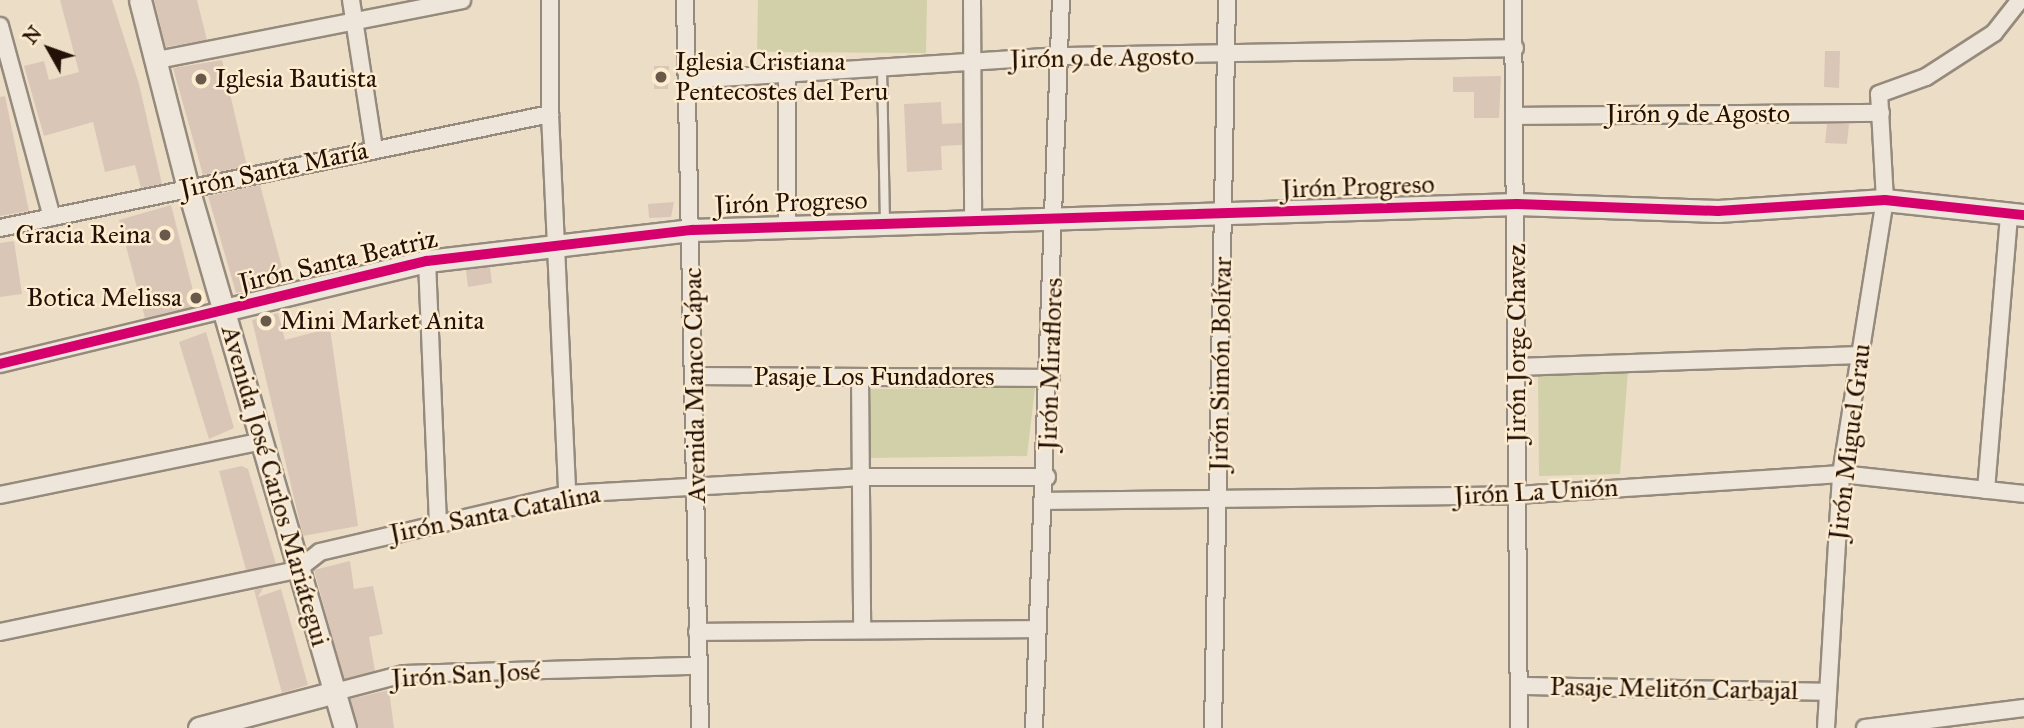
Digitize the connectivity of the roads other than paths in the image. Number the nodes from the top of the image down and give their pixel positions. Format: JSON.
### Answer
{"nodes":[{"id":1,"x":141,"y":0,"type":"edge"},
{"id":2,"x":351,"y":0,"type":"edge"},
{"id":3,"x":462,"y":0,"type":"edge"},
{"id":4,"x":550,"y":0,"type":"edge"},
{"id":5,"x":685,"y":0,"type":"edge"},
{"id":6,"x":972,"y":0,"type":"edge"},
{"id":7,"x":1061,"y":0,"type":"edge"},
{"id":8,"x":1227,"y":0,"type":"edge"},
{"id":9,"x":1513,"y":0,"type":"edge"},
{"id":10,"x":2020,"y":0,"type":"edge"},
{"id":11,"x":355,"y":21,"type":"junction"},
{"id":12,"x":0,"y":26,"type":"edge"},
{"id":13,"x":1515,"y":48,"type":"junction"},
{"id":14,"x":1225,"y":56,"type":"junction"},
{"id":15,"x":1060,"y":57,"type":"junction"},
{"id":16,"x":157,"y":60,"type":"junction"},
{"id":17,"x":972,"y":61,"type":"junction"},
{"id":18,"x":882,"y":66,"type":"junction"},
{"id":19,"x":787,"y":74,"type":"junction"},
{"id":20,"x":688,"y":80,"type":"junction"},
{"id":21,"x":1881,"y":113,"type":"junction"},
{"id":22,"x":550,"y":114,"type":"junction"},
{"id":23,"x":1516,"y":116,"type":"junction"},
{"id":24,"x":374,"y":149,"type":"junction"},
{"id":25,"x":188,"y":188,"type":"junction"},
{"id":26,"x":1885,"y":200,"type":"junction"},
{"id":27,"x":1517,"y":204,"type":"junction"},
{"id":28,"x":1224,"y":214,"type":"junction"},
{"id":29,"x":2017,"y":215,"type":"edge"},
{"id":30,"x":52,"y":217,"type":"junction"},
{"id":31,"x":1055,"y":217,"type":"junction"},
{"id":32,"x":973,"y":219,"type":"junction"},
{"id":33,"x":885,"y":222,"type":"junction"},
{"id":34,"x":787,"y":225,"type":"junction"},
{"id":35,"x":0,"y":229,"type":"edge"},
{"id":36,"x":692,"y":230,"type":"junction"},
{"id":37,"x":554,"y":246,"type":"junction"},
{"id":38,"x":427,"y":261,"type":"junction"},
{"id":39,"x":224,"y":310,"type":"junction"},
{"id":40,"x":1860,"y":355,"type":"junction"},
{"id":41,"x":0,"y":364,"type":"edge"},
{"id":42,"x":1517,"y":368,"type":"junction"},
{"id":43,"x":696,"y":376,"type":"junction"},
{"id":44,"x":860,"y":377,"type":"junction"},
{"id":45,"x":1051,"y":378,"type":"junction"},
{"id":46,"x":263,"y":441,"type":"junction"},
{"id":47,"x":1841,"y":474,"type":"junction"},
{"id":48,"x":859,"y":477,"type":"junction"},
{"id":49,"x":1047,"y":477,"type":"junction"},
{"id":50,"x":698,"y":484,"type":"junction"},
{"id":51,"x":1986,"y":490,"type":"junction"},
{"id":52,"x":567,"y":494,"type":"junction"},
{"id":53,"x":2024,"y":494,"type":"edge"},
{"id":54,"x":0,"y":495,"type":"edge"},
{"id":55,"x":1517,"y":495,"type":"junction"},
{"id":56,"x":1046,"y":501,"type":"junction"},
{"id":57,"x":1217,"y":503,"type":"junction"},
{"id":58,"x":438,"y":524,"type":"junction"},
{"id":59,"x":298,"y":570,"type":"junction"},
{"id":60,"x":1038,"y":629,"type":"junction"},
{"id":61,"x":862,"y":630,"type":"junction"},
{"id":62,"x":0,"y":632,"type":"edge"},
{"id":63,"x":696,"y":632,"type":"junction"},
{"id":64,"x":696,"y":666,"type":"junction"},
{"id":65,"x":1521,"y":686,"type":"junction"},
{"id":66,"x":335,"y":691,"type":"junction"},
{"id":67,"x":1828,"y":692,"type":"junction"},
{"id":68,"x":2024,"y":708,"type":"edge"},
{"id":69,"x":199,"y":728,"type":"edge"},
{"id":70,"x":345,"y":728,"type":"edge"},
{"id":71,"x":700,"y":728,"type":"edge"},
{"id":72,"x":1034,"y":728,"type":"edge"},
{"id":73,"x":1213,"y":728,"type":"edge"},
{"id":74,"x":1519,"y":728,"type":"edge"},
{"id":75,"x":1826,"y":728,"type":"edge"},
{"id":76,"x":1865,"y":728,"type":"edge"}],
"edges":[{"from":1,"to":16,"type":"street","name":"Avenida José Carlos Mariátegui"},
{"from":2,"to":11,"type":"street"},
{"from":3,"to":11,"type":"street"},
{"from":4,"to":22,"type":"street"},
{"from":5,"to":20,"type":"street","name":"Avenida Manco Cápac"},
{"from":6,"to":17,"type":"street"},
{"from":7,"to":15,"type":"street","name":"Jirón Miraflores"},
{"from":8,"to":14,"type":"street","name":"Jirón Simón Bolívar"},
{"from":9,"to":13,"type":"street","name":"Jirón Jorge Chavez"},
{"from":10,"to":21,"type":"street","name":"Jirón Miguel Grau"},
{"from":11,"to":16,"type":"street"},
{"from":11,"to":24,"type":"street"},
{"from":12,"to":30,"type":"street"},
{"from":13,"to":14,"type":"street","name":"Jirón 9 de Agosto"},
{"from":13,"to":23,"type":"street","name":"Jirón Jorge Chavez"},
{"from":14,"to":15,"type":"street","name":"Jirón 9 de Agosto"},
{"from":14,"to":28,"type":"street","name":"Jirón Simón Bolívar"},
{"from":15,"to":17,"type":"street","name":"Jirón 9 de Agosto"},
{"from":15,"to":31,"type":"street","name":"Jirón Miraflores"},
{"from":16,"to":25,"type":"street","name":"Avenida José Carlos Mariátegui"},
{"from":17,"to":18,"type":"street","name":"Jirón 9 de Agosto"},
{"from":17,"to":32,"type":"street"},
{"from":18,"to":19,"type":"street","name":"Jirón 9 de Agosto"},
{"from":18,"to":33,"type":"lane"},
{"from":19,"to":20,"type":"street","name":"Jirón 9 de Agosto"},
{"from":19,"to":34,"type":"street"},
{"from":20,"to":36,"type":"street","name":"Avenida Manco Cápac"},
{"from":21,"to":23,"type":"street","name":"Jirón 9 de Agosto"},
{"from":21,"to":26,"type":"street","name":"Jirón Miguel Grau"},
{"from":22,"to":24,"type":"street","name":"Jirón Santa María"},
{"from":22,"to":37,"type":"street"},
{"from":23,"to":27,"type":"street","name":"Jirón Jorge Chavez"},
{"from":24,"to":25,"type":"street","name":"Jirón Santa María"},
{"from":25,"to":30,"type":"street","name":"Jirón Santa María"},
{"from":25,"to":39,"type":"street","name":"Avenida José Carlos Mariátegui"},
{"from":26,"to":27,"type":"street","name":"Jirón Progreso"},
{"from":26,"to":29,"type":"street","name":"Jirón Progreso"},
{"from":26,"to":40,"type":"street","name":"Jirón Miguel Grau"},
{"from":27,"to":28,"type":"street","name":"Jirón Progreso"},
{"from":27,"to":42,"type":"street","name":"Jirón Jorge Chavez"},
{"from":28,"to":31,"type":"street","name":"Jirón Progreso"},
{"from":28,"to":57,"type":"street","name":"Jirón Simón Bolívar"},
{"from":29,"to":51,"type":"street"},
{"from":30,"to":35,"type":"street","name":"Jirón Santa María"},
{"from":31,"to":32,"type":"street","name":"Jirón Progreso"},
{"from":31,"to":45,"type":"street","name":"Jirón Miraflores"},
{"from":32,"to":33,"type":"street","name":"Jirón Progreso"},
{"from":33,"to":34,"type":"street","name":"Jirón Progreso"},
{"from":34,"to":36,"type":"street","name":"Jirón Progreso"},
{"from":36,"to":37,"type":"street","name":"Jirón Santa Beatriz"},
{"from":36,"to":43,"type":"street","name":"Avenida Manco Cápac"},
{"from":37,"to":38,"type":"street","name":"Jirón Santa Beatriz"},
{"from":37,"to":52,"type":"street"},
{"from":38,"to":39,"type":"street","name":"Jirón Santa Beatriz"},
{"from":38,"to":58,"type":"street"},
{"from":39,"to":41,"type":"street","name":"Jirón Santa Beatriz"},
{"from":39,"to":46,"type":"street","name":"Avenida José Carlos Mariátegui"},
{"from":40,"to":42,"type":"street"},
{"from":40,"to":47,"type":"street","name":"Jirón Miguel Grau"},
{"from":42,"to":55,"type":"street","name":"Jirón Jorge Chavez"},
{"from":43,"to":44,"type":"street","name":"Pasaje Los Fundadores"},
{"from":43,"to":50,"type":"street","name":"Avenida Manco Cápac"},
{"from":44,"to":45,"type":"street","name":"Pasaje Los Fundadores"},
{"from":44,"to":48,"type":"street"},
{"from":45,"to":49,"type":"street","name":"Jirón Miraflores"},
{"from":46,"to":54,"type":"street"},
{"from":46,"to":59,"type":"street","name":"Avenida José Carlos Mariátegui"},
{"from":47,"to":51,"type":"street","name":"Jirón La Unión"},
{"from":47,"to":55,"type":"street","name":"Jirón La Unión"},
{"from":47,"to":67,"type":"street","name":"Jirón Miguel Grau"},
{"from":48,"to":49,"type":"street","name":"Jirón Santa Catalina"},
{"from":48,"to":50,"type":"street","name":"Jirón Santa Catalina"},
{"from":48,"to":61,"type":"street"},
{"from":49,"to":56,"type":"street","name":"Jirón Miraflores"},
{"from":50,"to":52,"type":"street","name":"Jirón Santa Catalina"},
{"from":50,"to":63,"type":"street","name":"Avenida Manco Cápac"},
{"from":51,"to":53,"type":"street","name":"Jirón La Unión"},
{"from":52,"to":58,"type":"street","name":"Jirón Santa Catalina"},
{"from":55,"to":57,"type":"street","name":"Jirón La Unión"},
{"from":55,"to":65,"type":"street","name":"Jirón Jorge Chavez"},
{"from":56,"to":57,"type":"street","name":"Jirón La Unión"},
{"from":56,"to":60,"type":"street","name":"Jirón Miraflores"},
{"from":57,"to":73,"type":"street","name":"Jirón Simón Bolívar"},
{"from":58,"to":59,"type":"street","name":"Jirón Santa Catalina"},
{"from":59,"to":62,"type":"street","name":"Jirón Santa Catalina"},
{"from":59,"to":66,"type":"street","name":"Avenida José Carlos Mariátegui"},
{"from":60,"to":61,"type":"street"},
{"from":60,"to":72,"type":"street","name":"Jirón Miraflores"},
{"from":61,"to":63,"type":"street"},
{"from":63,"to":64,"type":"street","name":"Avenida Manco Cápac"},
{"from":64,"to":66,"type":"street","name":"Jirón San José"},
{"from":64,"to":71,"type":"street","name":"Avenida Manco Cápac"},
{"from":65,"to":67,"type":"street","name":"Pasaje Melitón Carbajal"},
{"from":65,"to":74,"type":"street","name":"Jirón Jorge Chavez"},
{"from":66,"to":69,"type":"street","name":"Jirón San José"},
{"from":66,"to":70,"type":"street","name":"Avenida José Carlos Mariátegui"},
{"from":67,"to":75,"type":"street","name":"Jirón Miguel Grau"},
{"from":68,"to":76,"type":"street"}]}
